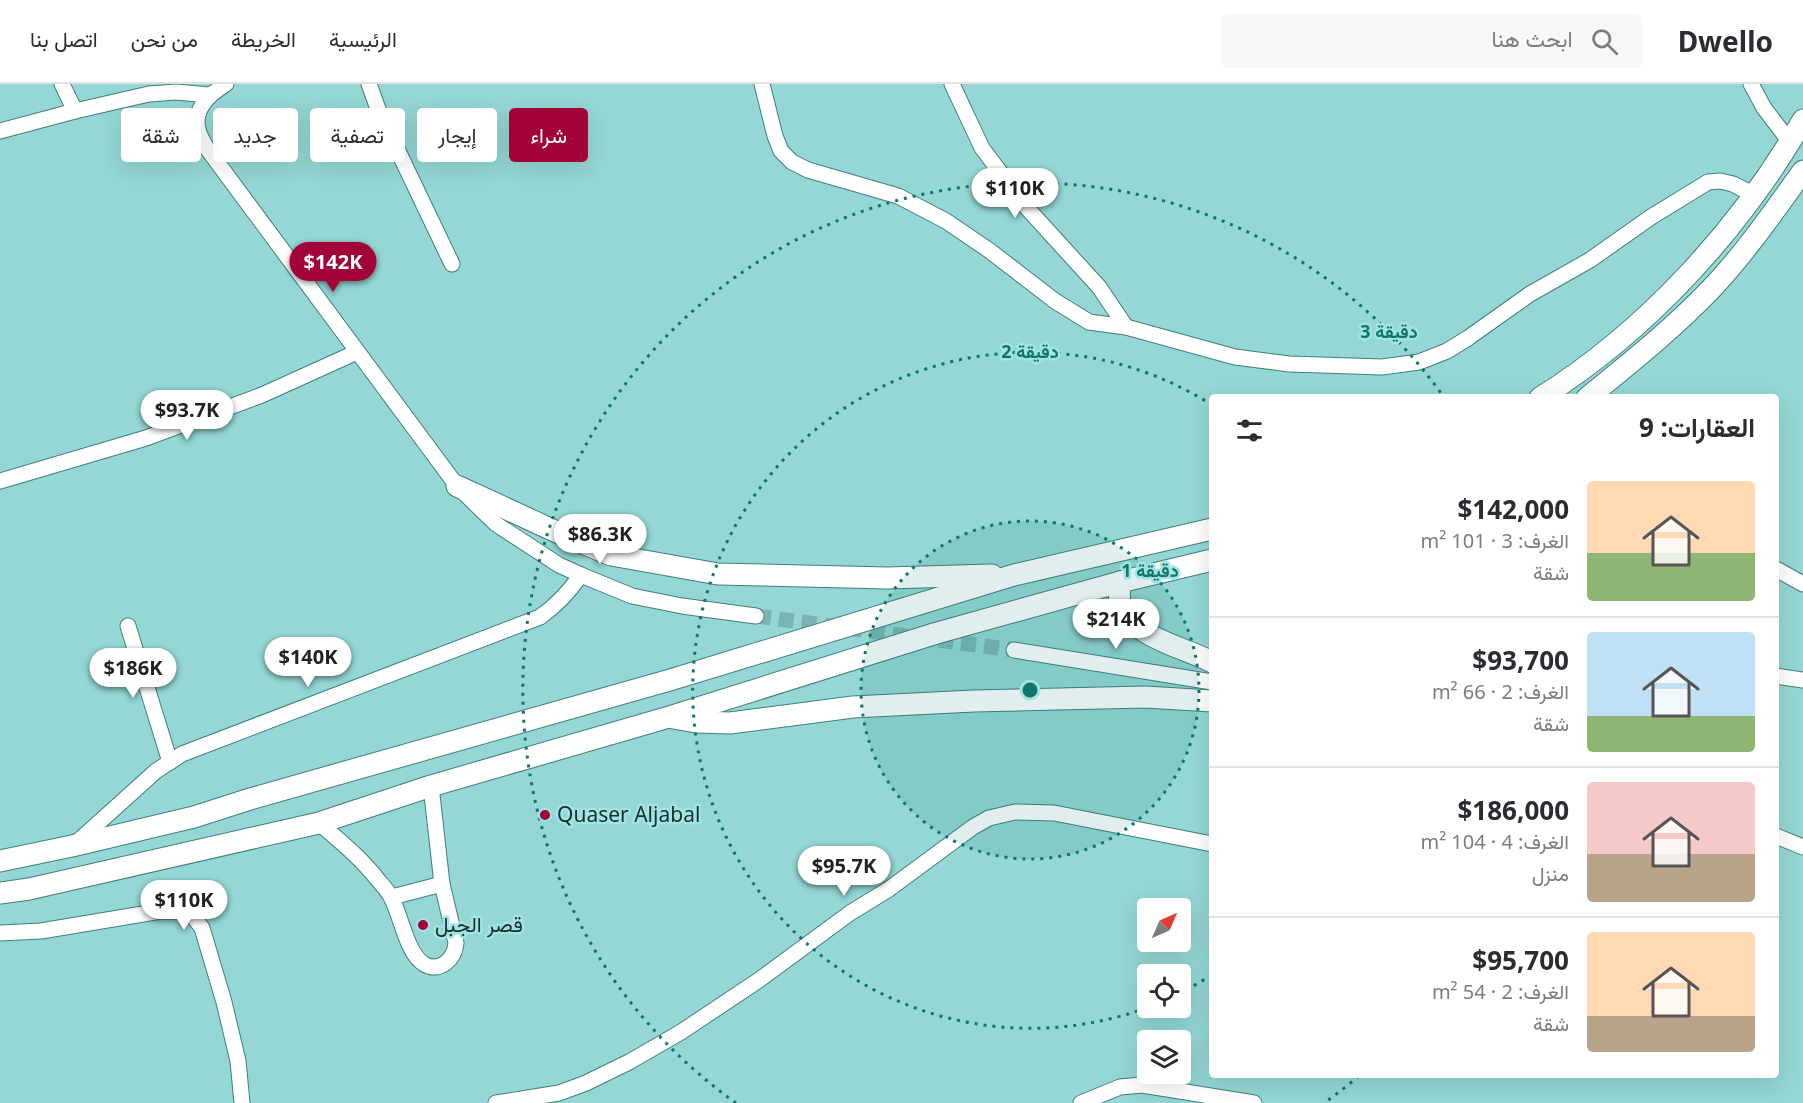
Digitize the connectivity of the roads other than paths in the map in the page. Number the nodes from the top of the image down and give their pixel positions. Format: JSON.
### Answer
{"nodes":[{"id":1,"x":62,"y":84,"type":"edge"},
{"id":2,"x":226,"y":84,"type":"edge"},
{"id":3,"x":369,"y":84,"type":"edge"},
{"id":4,"x":762,"y":84,"type":"edge"},
{"id":5,"x":952,"y":84,"type":"edge"},
{"id":6,"x":1751,"y":84,"type":"edge"},
{"id":7,"x":209,"y":95,"type":"junction"},
{"id":8,"x":75,"y":111,"type":"junction"},
{"id":9,"x":1803,"y":120,"type":"edge"},
{"id":10,"x":0,"y":131,"type":"edge"},
{"id":11,"x":1790,"y":142,"type":"junction"},
{"id":12,"x":1803,"y":171,"type":"edge"},
{"id":13,"x":1754,"y":195,"type":"junction"},
{"id":14,"x":452,"y":264,"type":"dead end"},
{"id":15,"x":1126,"y":327,"type":"junction"},
{"id":16,"x":357,"y":352,"type":"junction"},
{"id":17,"x":1546,"y":394,"type":"edge"},
{"id":18,"x":1592,"y":394,"type":"edge"},
{"id":19,"x":0,"y":481,"type":"edge"},
{"id":20,"x":457,"y":486,"type":"junction"},
{"id":21,"x":1209,"y":530,"type":"edge"},
{"id":22,"x":1209,"y":561,"type":"edge"},
{"id":23,"x":1779,"y":571,"type":"edge"},
{"id":24,"x":1014,"y":575,"type":"junction"},
{"id":25,"x":581,"y":576,"type":"junction"},
{"id":26,"x":1120,"y":582,"type":"junction"},
{"id":27,"x":1803,"y":584,"type":"edge"},
{"id":28,"x":756,"y":616,"type":"tunnel mouth"},
{"id":29,"x":128,"y":626,"type":"dead end"},
{"id":30,"x":1014,"y":650,"type":"tunnel mouth"},
{"id":31,"x":1209,"y":661,"type":"edge"},
{"id":32,"x":1779,"y":676,"type":"edge"},
{"id":33,"x":1803,"y":680,"type":"edge"},
{"id":34,"x":1209,"y":682,"type":"edge"},
{"id":35,"x":1209,"y":701,"type":"edge"},
{"id":36,"x":669,"y":717,"type":"junction"},
{"id":37,"x":170,"y":762,"type":"junction"},
{"id":38,"x":431,"y":786,"type":"junction"},
{"id":39,"x":319,"y":823,"type":"junction"},
{"id":40,"x":1779,"y":837,"type":"edge"},
{"id":41,"x":1209,"y":843,"type":"edge"},
{"id":42,"x":72,"y":846,"type":"junction"},
{"id":43,"x":1803,"y":847,"type":"edge"},
{"id":44,"x":0,"y":861,"type":"edge"},
{"id":45,"x":442,"y":884,"type":"junction"},
{"id":46,"x":0,"y":893,"type":"edge"},
{"id":47,"x":392,"y":897,"type":"junction"},
{"id":48,"x":0,"y":933,"type":"edge"},
{"id":49,"x":242,"y":1103,"type":"edge"},
{"id":50,"x":496,"y":1103,"type":"edge"},
{"id":51,"x":1082,"y":1103,"type":"edge"},
{"id":52,"x":1254,"y":1103,"type":"edge"}],
"edges":[{"from":1,"to":8,"type":"street"},
{"from":2,"to":7,"type":"street"},
{"from":3,"to":14,"type":"street"},
{"from":4,"to":15,"type":"street"},
{"from":5,"to":15,"type":"street"},
{"from":6,"to":11,"type":"street"},
{"from":7,"to":8,"type":"street"},
{"from":7,"to":16,"type":"street"},
{"from":8,"to":10,"type":"street"},
{"from":9,"to":11,"type":"highway"},
{"from":11,"to":13,"type":"highway"},
{"from":12,"to":18,"type":"highway"},
{"from":13,"to":15,"type":"street"},
{"from":13,"to":17,"type":"highway"},
{"from":16,"to":19,"type":"street"},
{"from":16,"to":20,"type":"street"},
{"from":20,"to":24,"type":"highway"},
{"from":20,"to":25,"type":"street"},
{"from":21,"to":24,"type":"highway"},
{"from":22,"to":26,"type":"highway"},
{"from":23,"to":27,"type":"street"},
{"from":24,"to":42,"type":"highway"},
{"from":25,"to":28,"type":"street"},
{"from":25,"to":37,"type":"street"},
{"from":26,"to":31,"type":"highway"},
{"from":26,"to":36,"type":"highway"},
{"from":29,"to":37,"type":"street"},
{"from":30,"to":34,"type":"street"},
{"from":32,"to":33,"type":"street"},
{"from":35,"to":36,"type":"highway"},
{"from":36,"to":38,"type":"highway"},
{"from":37,"to":42,"type":"street"},
{"from":38,"to":39,"type":"highway"},
{"from":38,"to":45,"type":"street"},
{"from":39,"to":46,"type":"highway"},
{"from":39,"to":47,"type":"street"},
{"from":40,"to":43,"type":"street"},
{"from":41,"to":50,"type":"street"},
{"from":42,"to":44,"type":"highway"},
{"from":45,"to":47,"type":"street"},
{"from":45,"to":47,"type":"street"},
{"from":48,"to":49,"type":"street"},
{"from":51,"to":52,"type":"street"}]}
